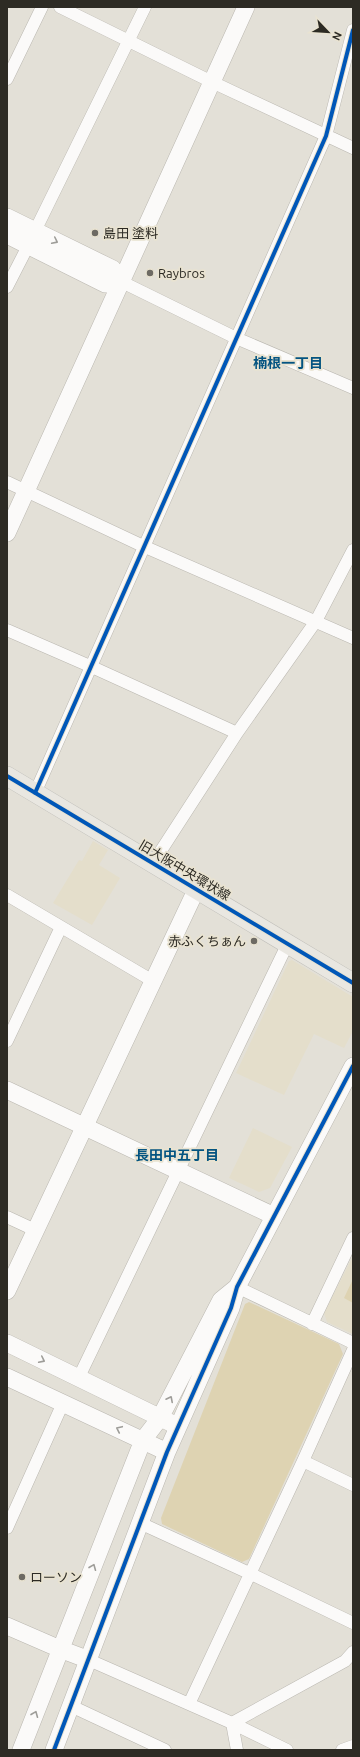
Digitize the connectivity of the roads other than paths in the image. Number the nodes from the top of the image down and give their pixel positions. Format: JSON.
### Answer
{"nodes":[{"id":1,"x":42,"y":7,"type":"edge"},
{"id":2,"x":60,"y":7,"type":"edge"},
{"id":3,"x":145,"y":7,"type":"edge"},
{"id":4,"x":246,"y":7,"type":"edge"},
{"id":5,"x":353,"y":30,"type":"edge"},
{"id":6,"x":128,"y":41,"type":"junction"},
{"id":7,"x":7,"y":79,"type":"edge"},
{"id":8,"x":212,"y":82,"type":"junction"},
{"id":9,"x":326,"y":136,"type":"junction"},
{"id":10,"x":353,"y":148,"type":"edge"},
{"id":11,"x":7,"y":217,"type":"edge"},
{"id":12,"x":7,"y":235,"type":"edge"},
{"id":13,"x":32,"y":238,"type":"junction"},
{"id":14,"x":122,"y":282,"type":"junction"},
{"id":15,"x":7,"y":287,"type":"edge"},
{"id":16,"x":236,"y":338,"type":"junction"},
{"id":17,"x":353,"y":388,"type":"edge"},
{"id":18,"x":7,"y":482,"type":"edge"},
{"id":19,"x":26,"y":491,"type":"junction"},
{"id":20,"x":7,"y":533,"type":"edge"},
{"id":21,"x":143,"y":546,"type":"junction"},
{"id":22,"x":353,"y":550,"type":"edge"},
{"id":23,"x":316,"y":621,"type":"junction"},
{"id":24,"x":7,"y":630,"type":"edge"},
{"id":25,"x":353,"y":638,"type":"edge"},
{"id":26,"x":92,"y":667,"type":"junction"},
{"id":27,"x":237,"y":734,"type":"junction"},
{"id":28,"x":7,"y":776,"type":"edge"},
{"id":29,"x":35,"y":793,"type":"junction"},
{"id":30,"x":153,"y":863,"type":"junction"},
{"id":31,"x":197,"y":888,"type":"junction"},
{"id":32,"x":7,"y":895,"type":"edge"},
{"id":33,"x":61,"y":927,"type":"junction"},
{"id":34,"x":288,"y":943,"type":"junction"},
{"id":35,"x":153,"y":982,"type":"junction"},
{"id":36,"x":353,"y":983,"type":"edge"},
{"id":37,"x":7,"y":1041,"type":"edge"},
{"id":38,"x":353,"y":1066,"type":"edge"},
{"id":39,"x":7,"y":1090,"type":"edge"},
{"id":40,"x":85,"y":1127,"type":"junction"},
{"id":41,"x":179,"y":1172,"type":"junction"},
{"id":42,"x":274,"y":1216,"type":"junction"},
{"id":43,"x":7,"y":1217,"type":"edge"},
{"id":44,"x":35,"y":1230,"type":"junction"},
{"id":45,"x":353,"y":1238,"type":"edge"},
{"id":46,"x":237,"y":1287,"type":"junction"},
{"id":47,"x":7,"y":1291,"type":"edge"},
{"id":48,"x":312,"y":1324,"type":"junction"},
{"id":49,"x":7,"y":1343,"type":"edge"},
{"id":50,"x":353,"y":1343,"type":"edge"},
{"id":51,"x":353,"y":1350,"type":"edge"},
{"id":52,"x":7,"y":1377,"type":"edge"},
{"id":53,"x":79,"y":1378,"type":"junction"},
{"id":54,"x":63,"y":1403,"type":"junction"},
{"id":55,"x":160,"y":1418,"type":"junction"},
{"id":56,"x":178,"y":1426,"type":"junction"},
{"id":57,"x":143,"y":1440,"type":"junction"},
{"id":58,"x":167,"y":1452,"type":"junction"},
{"id":59,"x":303,"y":1461,"type":"junction"},
{"id":60,"x":353,"y":1485,"type":"edge"},
{"id":61,"x":140,"y":1523,"type":"junction"},
{"id":62,"x":7,"y":1528,"type":"edge"},
{"id":63,"x":250,"y":1573,"type":"junction"},
{"id":64,"x":353,"y":1623,"type":"edge"},
{"id":65,"x":7,"y":1626,"type":"edge"},
{"id":66,"x":60,"y":1650,"type":"junction"},
{"id":67,"x":353,"y":1652,"type":"edge"},
{"id":68,"x":89,"y":1660,"type":"junction"},
{"id":69,"x":189,"y":1704,"type":"junction"},
{"id":70,"x":71,"y":1706,"type":"junction"},
{"id":71,"x":232,"y":1723,"type":"junction"},
{"id":72,"x":353,"y":1746,"type":"edge"},
{"id":73,"x":20,"y":1750,"type":"edge"},
{"id":74,"x":54,"y":1750,"type":"edge"},
{"id":75,"x":165,"y":1750,"type":"edge"},
{"id":76,"x":237,"y":1750,"type":"edge"},
{"id":77,"x":287,"y":1750,"type":"edge"},
{"id":78,"x":342,"y":1750,"type":"edge"}],
"edges":[{"from":1,"to":7,"type":"street"},
{"from":2,"to":6,"type":"street"},
{"from":3,"to":6,"type":"street"},
{"from":4,"to":8,"type":"street"},
{"from":5,"to":9,"type":"street"},
{"from":6,"to":8,"type":"street"},
{"from":6,"to":13,"type":"street"},
{"from":8,"to":9,"type":"street"},
{"from":8,"to":14,"type":"street"},
{"from":9,"to":10,"type":"street"},
{"from":9,"to":16,"type":"street"},
{"from":11,"to":13,"type":"street"},
{"from":12,"to":13,"type":"street"},
{"from":13,"to":14,"type":"street"},
{"from":13,"to":15,"type":"street"},
{"from":14,"to":16,"type":"street"},
{"from":14,"to":19,"type":"street"},
{"from":16,"to":17,"type":"street"},
{"from":16,"to":21,"type":"street"},
{"from":18,"to":19,"type":"street"},
{"from":19,"to":20,"type":"street"},
{"from":19,"to":21,"type":"street"},
{"from":21,"to":23,"type":"street"},
{"from":21,"to":26,"type":"street"},
{"from":22,"to":23,"type":"street"},
{"from":23,"to":25,"type":"street"},
{"from":23,"to":27,"type":"street"},
{"from":24,"to":26,"type":"street"},
{"from":26,"to":27,"type":"street"},
{"from":26,"to":29,"type":"street"},
{"from":27,"to":30,"type":"street"},
{"from":28,"to":29,"type":"main road","name":"旧大阪中央環状線"},
{"from":29,"to":30,"type":"main road","name":"旧大阪中央環状線"},
{"from":30,"to":31,"type":"main road","name":"旧大阪中央環状線"},
{"from":31,"to":34,"type":"main road","name":"旧大阪中央環状線"},
{"from":31,"to":35,"type":"street"},
{"from":32,"to":33,"type":"street"},
{"from":33,"to":35,"type":"street"},
{"from":33,"to":37,"type":"street"},
{"from":34,"to":36,"type":"main road","name":"旧大阪中央環状線"},
{"from":34,"to":41,"type":"street"},
{"from":35,"to":40,"type":"street"},
{"from":38,"to":42,"type":"street"},
{"from":39,"to":40,"type":"street"},
{"from":40,"to":41,"type":"street"},
{"from":40,"to":44,"type":"street"},
{"from":41,"to":42,"type":"street"},
{"from":41,"to":53,"type":"street"},
{"from":42,"to":46,"type":"street"},
{"from":43,"to":44,"type":"street"},
{"from":44,"to":47,"type":"street"},
{"from":45,"to":48,"type":"street"},
{"from":46,"to":48,"type":"street"},
{"from":55,"to":46,"type":"street","one_way":true},
{"from":46,"to":56,"type":"street"},
{"from":48,"to":50,"type":"street"},
{"from":49,"to":53,"type":"street","one_way":true},
{"from":51,"to":59,"type":"street"},
{"from":52,"to":54,"type":"street"},
{"from":53,"to":55,"type":"street"},
{"from":57,"to":54,"type":"street","one_way":true},
{"from":54,"to":62,"type":"street"},
{"from":55,"to":56,"type":"street"},
{"from":55,"to":57,"type":"street"},
{"from":56,"to":58,"type":"street"},
{"from":57,"to":58,"type":"street"},
{"from":66,"to":57,"type":"street","one_way":true},
{"from":58,"to":61,"type":"street"},
{"from":59,"to":60,"type":"street"},
{"from":59,"to":63,"type":"street"},
{"from":61,"to":63,"type":"street"},
{"from":61,"to":68,"type":"street"},
{"from":63,"to":64,"type":"street"},
{"from":63,"to":69,"type":"street"},
{"from":65,"to":66,"type":"street"},
{"from":66,"to":68,"type":"street"},
{"from":73,"to":66,"type":"street","one_way":true},
{"from":67,"to":71,"type":"street"},
{"from":68,"to":69,"type":"street"},
{"from":68,"to":70,"type":"street"},
{"from":69,"to":71,"type":"street"},
{"from":70,"to":74,"type":"street"},
{"from":70,"to":75,"type":"street"},
{"from":71,"to":76,"type":"street"},
{"from":71,"to":77,"type":"street"},
{"from":72,"to":78,"type":"street"}]}
